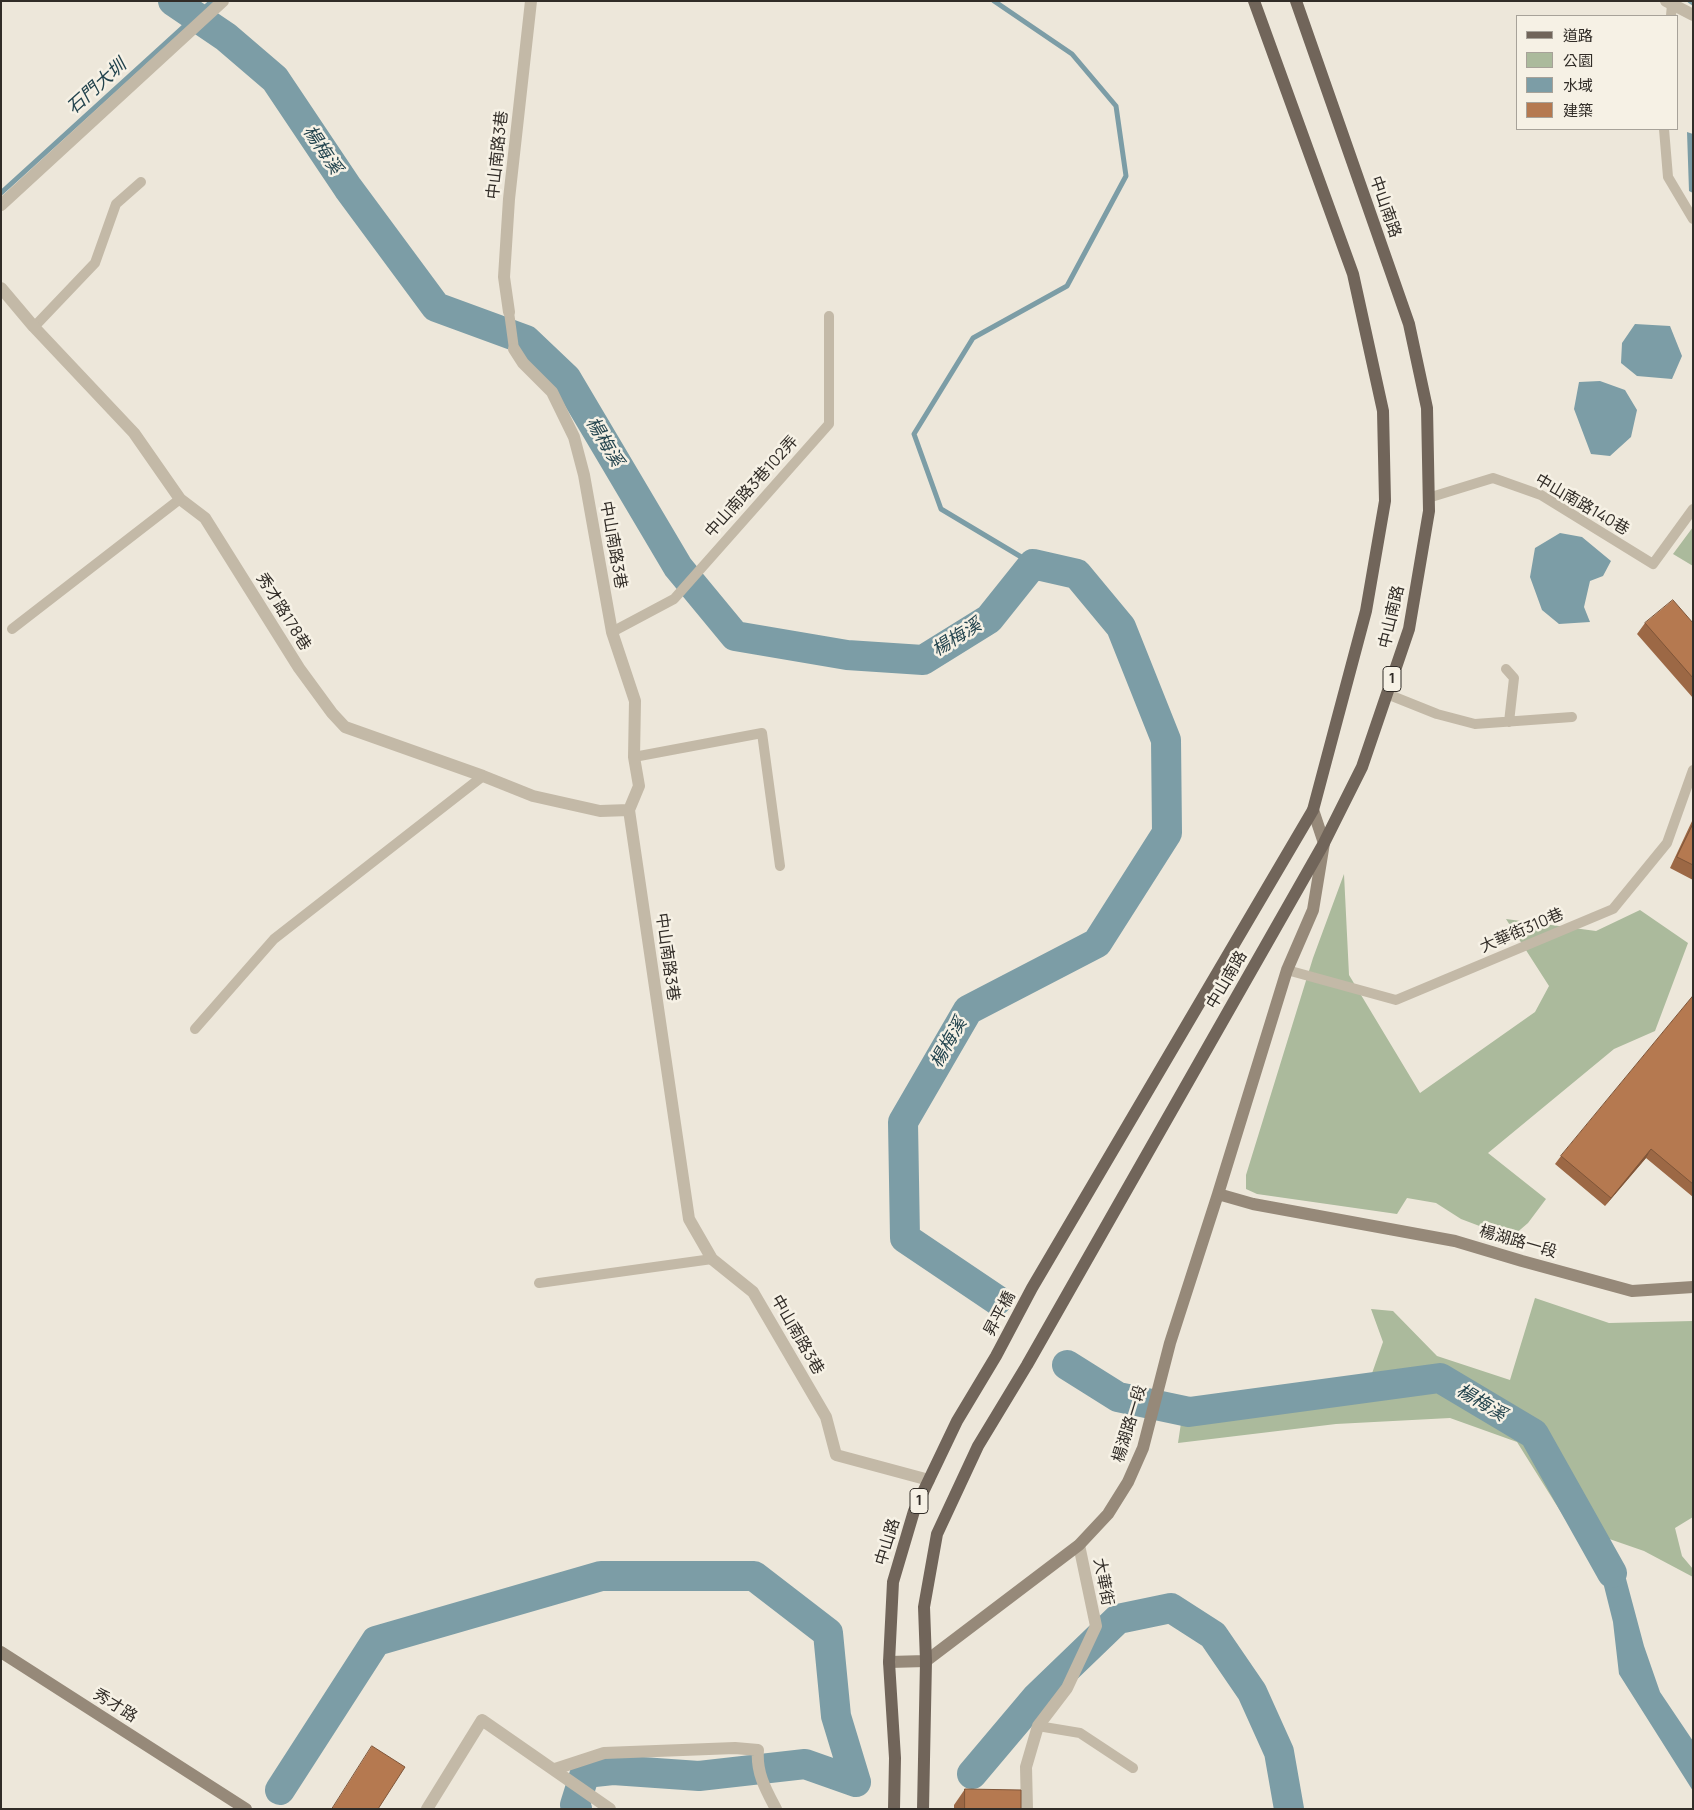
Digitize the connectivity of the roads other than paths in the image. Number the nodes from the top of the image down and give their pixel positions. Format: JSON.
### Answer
{"nodes":[{"id":1,"x":223,"y":1,"type":"edge"},
{"id":2,"x":531,"y":1,"type":"edge"},
{"id":3,"x":1254,"y":1,"type":"edge"},
{"id":4,"x":1296,"y":1,"type":"edge"},
{"id":5,"x":1670,"y":7,"type":"edge"},
{"id":6,"x":1693,"y":15,"type":"edge"},
{"id":7,"x":1664,"y":130,"type":"edge"},
{"id":8,"x":141,"y":182,"type":"dead end"},
{"id":9,"x":1,"y":205,"type":"edge"},
{"id":10,"x":1693,"y":219,"type":"edge"},
{"id":11,"x":1,"y":288,"type":"edge"},
{"id":12,"x":508,"y":312,"type":"joint"},
{"id":13,"x":829,"y":316,"type":"dead end"},
{"id":14,"x":34,"y":327,"type":"junction"},
{"id":15,"x":514,"y":349,"type":"joint"},
{"id":16,"x":1428,"y":498,"type":"junction"},
{"id":17,"x":180,"y":499,"type":"junction"},
{"id":18,"x":1693,"y":509,"type":"edge"},
{"id":19,"x":12,"y":629,"type":"dead end"},
{"id":20,"x":612,"y":632,"type":"junction"},
{"id":21,"x":1506,"y":669,"type":"dead end"},
{"id":22,"x":1387,"y":694,"type":"junction"},
{"id":23,"x":1572,"y":717,"type":"dead end"},
{"id":24,"x":1509,"y":722,"type":"junction"},
{"id":25,"x":634,"y":757,"type":"junction"},
{"id":26,"x":1693,"y":770,"type":"edge"},
{"id":27,"x":483,"y":776,"type":"junction"},
{"id":28,"x":629,"y":810,"type":"junction"},
{"id":29,"x":1313,"y":810,"type":"junction"},
{"id":30,"x":1324,"y":843,"type":"junction"},
{"id":31,"x":780,"y":866,"type":"dead end"},
{"id":32,"x":1287,"y":970,"type":"junction"},
{"id":33,"x":195,"y":1029,"type":"dead end"},
{"id":34,"x":1218,"y":1194,"type":"junction"},
{"id":35,"x":712,"y":1260,"type":"junction"},
{"id":36,"x":539,"y":1283,"type":"dead end"},
{"id":37,"x":1693,"y":1287,"type":"edge"},
{"id":38,"x":1032,"y":1288,"type":"joint"},
{"id":39,"x":996,"y":1356,"type":"joint"},
{"id":40,"x":929,"y":1480,"type":"junction"},
{"id":41,"x":1079,"y":1545,"type":"junction"},
{"id":42,"x":1,"y":1652,"type":"edge"},
{"id":43,"x":926,"y":1661,"type":"junction"},
{"id":44,"x":889,"y":1662,"type":"junction"},
{"id":45,"x":1038,"y":1726,"type":"junction"},
{"id":46,"x":1133,"y":1768,"type":"dead end"},
{"id":47,"x":555,"y":1769,"type":"junction"},
{"id":48,"x":608,"y":1807,"type":"edge"},
{"id":49,"x":894,"y":1808,"type":"edge"},
{"id":50,"x":246,"y":1809,"type":"edge"},
{"id":51,"x":427,"y":1809,"type":"edge"},
{"id":52,"x":776,"y":1809,"type":"edge"},
{"id":53,"x":923,"y":1809,"type":"edge"},
{"id":54,"x":1027,"y":1809,"type":"edge"}],
"edges":[{"from":1,"to":9,"type":"street"},
{"from":2,"to":12,"type":"street","name":"中山南路3巷"},
{"from":3,"to":29,"type":"main road","name":"中山南路","number":"1"},
{"from":4,"to":16,"type":"main road","name":"中山南路","number":"1"},
{"from":5,"to":6,"type":"street"},
{"from":7,"to":10,"type":"lane"},
{"from":8,"to":14,"type":"lane"},
{"from":11,"to":14,"type":"street","name":"秀才路178巷"},
{"from":12,"to":15,"type":"lane"},
{"from":13,"to":20,"type":"lane","name":"中山南路3巷102弄"},
{"from":14,"to":17,"type":"street","name":"秀才路178巷"},
{"from":15,"to":20,"type":"street","name":"中山南路3巷"},
{"from":16,"to":18,"type":"lane","name":"中山南路140巷"},
{"from":16,"to":22,"type":"main road","name":"中山南路","number":"1"},
{"from":17,"to":19,"type":"lane"},
{"from":17,"to":27,"type":"street","name":"秀才路178巷"},
{"from":20,"to":25,"type":"street","name":"中山南路3巷"},
{"from":21,"to":24,"type":"lane"},
{"from":22,"to":24,"type":"lane"},
{"from":22,"to":30,"type":"main road","name":"中山南路","number":"1"},
{"from":23,"to":24,"type":"lane"},
{"from":25,"to":28,"type":"street","name":"中山南路3巷"},
{"from":25,"to":31,"type":"lane"},
{"from":26,"to":32,"type":"lane","name":"大華街310巷"},
{"from":27,"to":28,"type":"street","name":"秀才路178巷"},
{"from":27,"to":33,"type":"lane"},
{"from":28,"to":35,"type":"street","name":"中山南路3巷"},
{"from":29,"to":30,"type":"street","name":"楊湖路一段"},
{"from":29,"to":38,"type":"main road","name":"中山南路","number":"1"},
{"from":30,"to":32,"type":"street","name":"楊湖路一段"},
{"from":30,"to":43,"type":"main road","name":"中山南路","number":"1"},
{"from":32,"to":34,"type":"street","name":"楊湖路一段"},
{"from":34,"to":37,"type":"street","name":"楊湖路一段"},
{"from":34,"to":41,"type":"street","name":"楊湖路一段"},
{"from":35,"to":36,"type":"lane"},
{"from":35,"to":40,"type":"street","name":"中山南路3巷"},
{"from":38,"to":39,"type":"main road","name":"昇平橋","number":"1"},
{"from":39,"to":40,"type":"main road","name":"中山路","number":"1"},
{"from":40,"to":44,"type":"main road","name":"中山路","number":"1"},
{"from":41,"to":43,"type":"street","name":"楊湖路一段"},
{"from":41,"to":45,"type":"street","name":"大華街"},
{"from":42,"to":50,"type":"street","name":"秀才路"},
{"from":43,"to":44,"type":"street"},
{"from":43,"to":53,"type":"main road","number":"1"},
{"from":44,"to":49,"type":"main road","name":"中山路","number":"1"},
{"from":45,"to":46,"type":"lane"},
{"from":45,"to":54,"type":"street"},
{"from":47,"to":48,"type":"street"},
{"from":47,"to":51,"type":"street"},
{"from":47,"to":52,"type":"street"}]}
